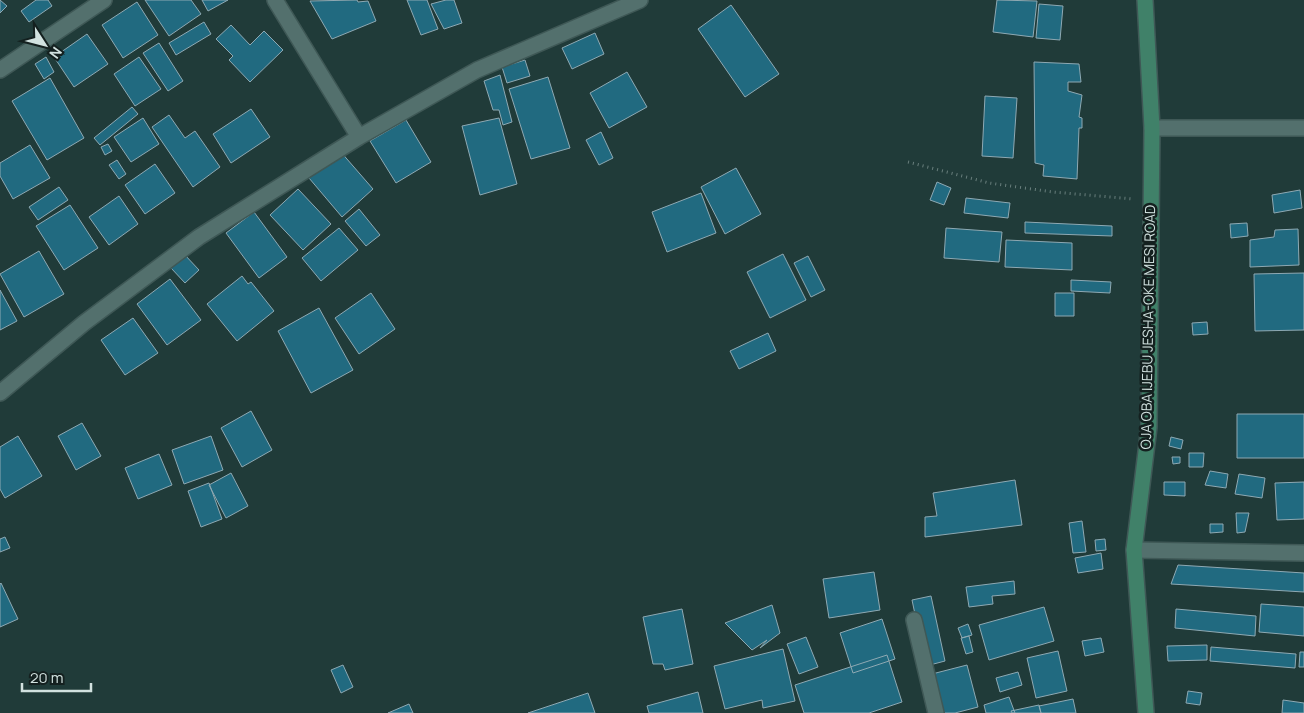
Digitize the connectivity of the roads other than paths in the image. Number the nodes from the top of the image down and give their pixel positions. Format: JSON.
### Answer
{"nodes":[{"id":1,"x":104,"y":0,"type":"edge"},
{"id":2,"x":275,"y":0,"type":"edge"},
{"id":3,"x":640,"y":0,"type":"edge"},
{"id":4,"x":1145,"y":0,"type":"edge"},
{"id":5,"x":0,"y":70,"type":"edge"},
{"id":6,"x":1152,"y":128,"type":"junction"},
{"id":7,"x":1304,"y":128,"type":"edge"},
{"id":8,"x":359,"y":138,"type":"junction"},
{"id":9,"x":0,"y":393,"type":"edge"},
{"id":10,"x":1134,"y":550,"type":"junction"},
{"id":11,"x":1304,"y":553,"type":"edge"},
{"id":12,"x":914,"y":620,"type":"dead end"},
{"id":13,"x":936,"y":713,"type":"edge"},
{"id":14,"x":1146,"y":713,"type":"edge"}],
"edges":[{"from":1,"to":5,"type":"street"},
{"from":2,"to":8,"type":"street"},
{"from":3,"to":8,"type":"street"},
{"from":4,"to":6,"type":"main road","name":"OJA OBA IJEBU JESHA-OKE MESI ROAD"},
{"from":6,"to":7,"type":"street"},
{"from":6,"to":10,"type":"main road","name":"OJA OBA IJEBU JESHA-OKE MESI ROAD"},
{"from":8,"to":9,"type":"street"},
{"from":10,"to":11,"type":"street"},
{"from":10,"to":14,"type":"main road","name":"OJA OBA IJEBU JESHA-OKE MESI ROAD"},
{"from":12,"to":13,"type":"street"}]}
